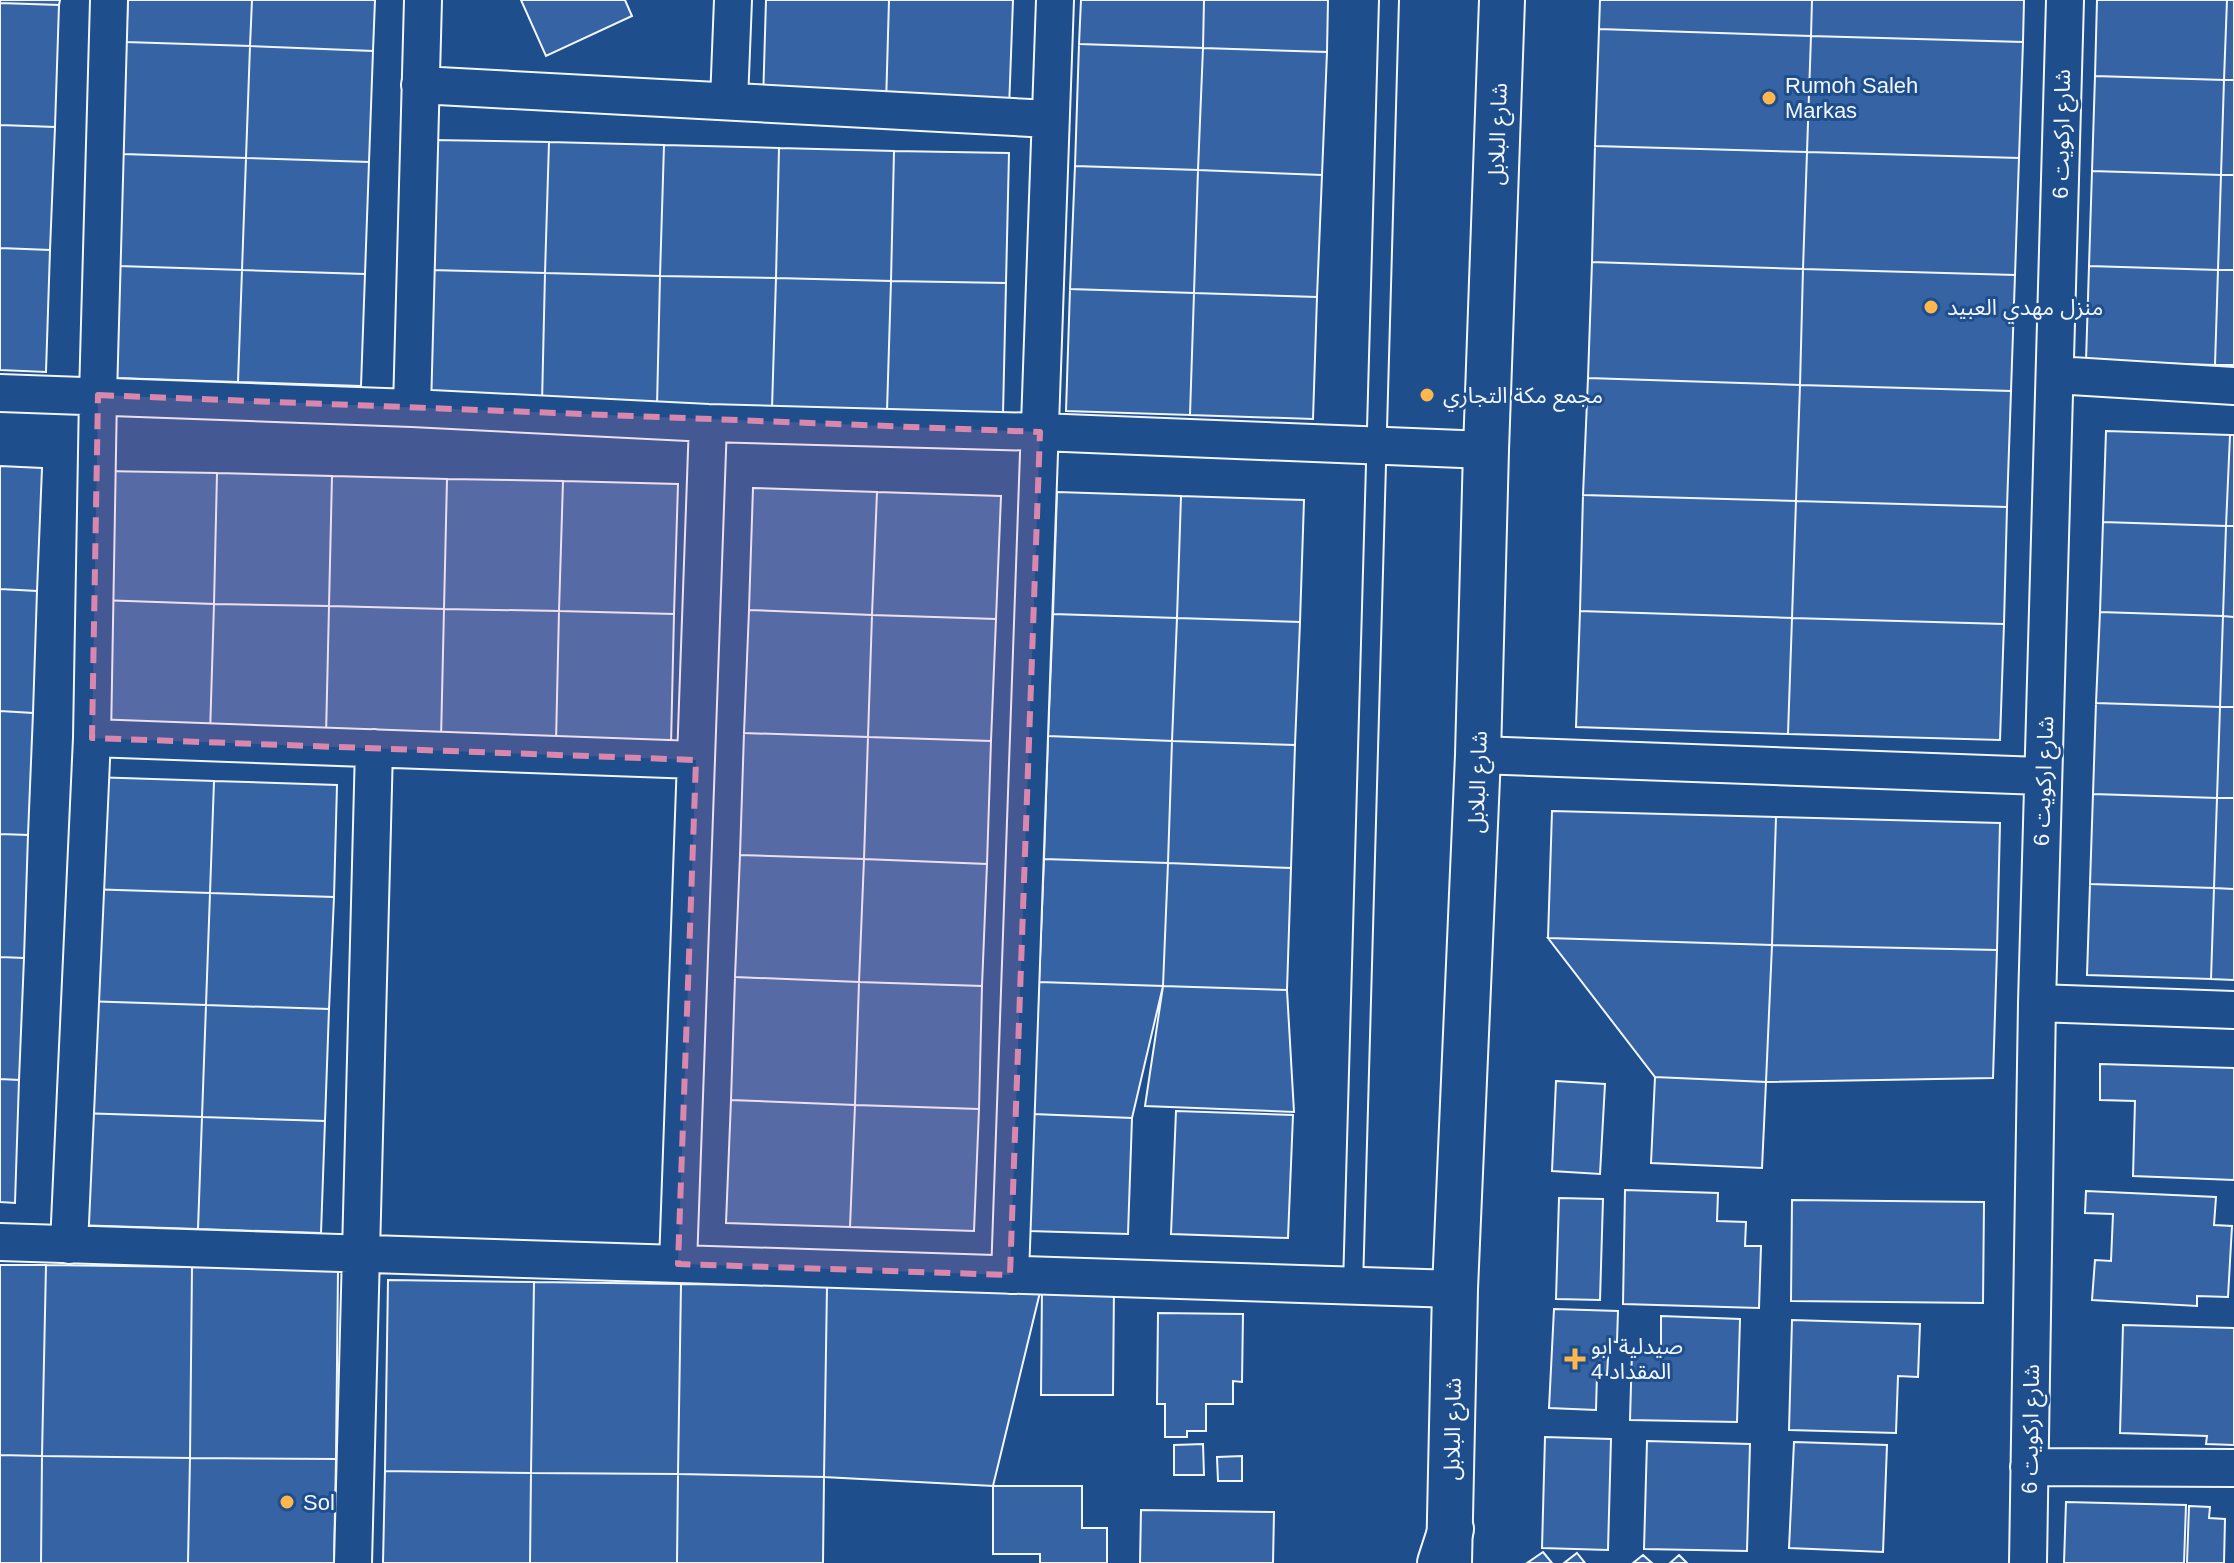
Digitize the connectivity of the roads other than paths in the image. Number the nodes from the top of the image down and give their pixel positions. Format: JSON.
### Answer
{"nodes":[{"id":1,"x":109,"y":0,"type":"edge"},
{"id":2,"x":423,"y":0,"type":"edge"},
{"id":3,"x":733,"y":0,"type":"edge"},
{"id":4,"x":1055,"y":0,"type":"edge"},
{"id":5,"x":1389,"y":0,"type":"edge"},
{"id":6,"x":1502,"y":0,"type":"edge"},
{"id":7,"x":2065,"y":0,"type":"edge"},
{"id":8,"x":420,"y":85,"type":"junction"},
{"id":9,"x":729,"y":101,"type":"junction"},
{"id":10,"x":1050,"y":119,"type":"junction"},
{"id":11,"x":2055,"y":375,"type":"junction"},
{"id":12,"x":2234,"y":386,"type":"edge"},
{"id":13,"x":0,"y":393,"type":"edge"},
{"id":14,"x":98,"y":395,"type":"junction"},
{"id":15,"x":412,"y":408,"type":"junction"},
{"id":16,"x":708,"y":423,"type":"junction"},
{"id":17,"x":1040,"y":432,"type":"junction"},
{"id":18,"x":1376,"y":445,"type":"junction"},
{"id":19,"x":1486,"y":450,"type":"junction"},
{"id":20,"x":92,"y":738,"type":"junction"},
{"id":21,"x":374,"y":748,"type":"junction"},
{"id":22,"x":1478,"y":755,"type":"junction"},
{"id":23,"x":696,"y":760,"type":"junction"},
{"id":24,"x":2043,"y":776,"type":"junction"},
{"id":25,"x":2037,"y":1003,"type":"junction"},
{"id":26,"x":2234,"y":1010,"type":"edge"},
{"id":27,"x":0,"y":1242,"type":"edge"},
{"id":28,"x":69,"y":1245,"type":"junction"},
{"id":29,"x":361,"y":1254,"type":"junction"},
{"id":30,"x":678,"y":1264,"type":"junction"},
{"id":31,"x":1010,"y":1275,"type":"junction"},
{"id":32,"x":1353,"y":1286,"type":"junction"},
{"id":33,"x":1455,"y":1289,"type":"junction"},
{"id":34,"x":2029,"y":1467,"type":"junction"},
{"id":35,"x":2234,"y":1468,"type":"edge"},
{"id":36,"x":1450,"y":1555,"type":"edge"},
{"id":37,"x":353,"y":1563,"type":"edge"},
{"id":38,"x":2028,"y":1563,"type":"edge"}],
"edges":[{"from":1,"to":14,"type":"street"},
{"from":2,"to":8,"type":"street"},
{"from":3,"to":9,"type":"street"},
{"from":4,"to":10,"type":"street"},
{"from":5,"to":18,"type":"lane"},
{"from":6,"to":19,"type":"street","name":"شارع البلابل"},
{"from":7,"to":11,"type":"street","name":"شارع اركويت 6"},
{"from":8,"to":9,"type":"street"},
{"from":8,"to":15,"type":"street"},
{"from":9,"to":10,"type":"street"},
{"from":10,"to":17,"type":"street"},
{"from":11,"to":12,"type":"street"},
{"from":11,"to":24,"type":"street","name":"شارع اركويت 6"},
{"from":13,"to":14,"type":"street"},
{"from":14,"to":15,"type":"street"},
{"from":14,"to":20,"type":"street"},
{"from":15,"to":16,"type":"street"},
{"from":16,"to":17,"type":"street"},
{"from":16,"to":23,"type":"street"},
{"from":17,"to":18,"type":"street"},
{"from":17,"to":31,"type":"street"},
{"from":18,"to":19,"type":"street"},
{"from":18,"to":32,"type":"lane"},
{"from":19,"to":22,"type":"street","name":"شارع البلابل"},
{"from":20,"to":21,"type":"street"},
{"from":20,"to":28,"type":"street"},
{"from":21,"to":23,"type":"street"},
{"from":21,"to":29,"type":"street"},
{"from":22,"to":24,"type":"street"},
{"from":22,"to":33,"type":"street","name":"شارع البلابل"},
{"from":23,"to":30,"type":"street"},
{"from":24,"to":25,"type":"street","name":"شارع اركويت 6"},
{"from":25,"to":26,"type":"street"},
{"from":25,"to":34,"type":"street","name":"شارع اركويت 6"},
{"from":27,"to":28,"type":"street"},
{"from":28,"to":29,"type":"street"},
{"from":29,"to":30,"type":"street"},
{"from":29,"to":37,"type":"street"},
{"from":30,"to":31,"type":"street"},
{"from":31,"to":32,"type":"street"},
{"from":32,"to":33,"type":"street"},
{"from":33,"to":36,"type":"street","name":"شارع البلابل"},
{"from":34,"to":35,"type":"street"},
{"from":34,"to":38,"type":"street","name":"شارع اركويت 6"}]}
